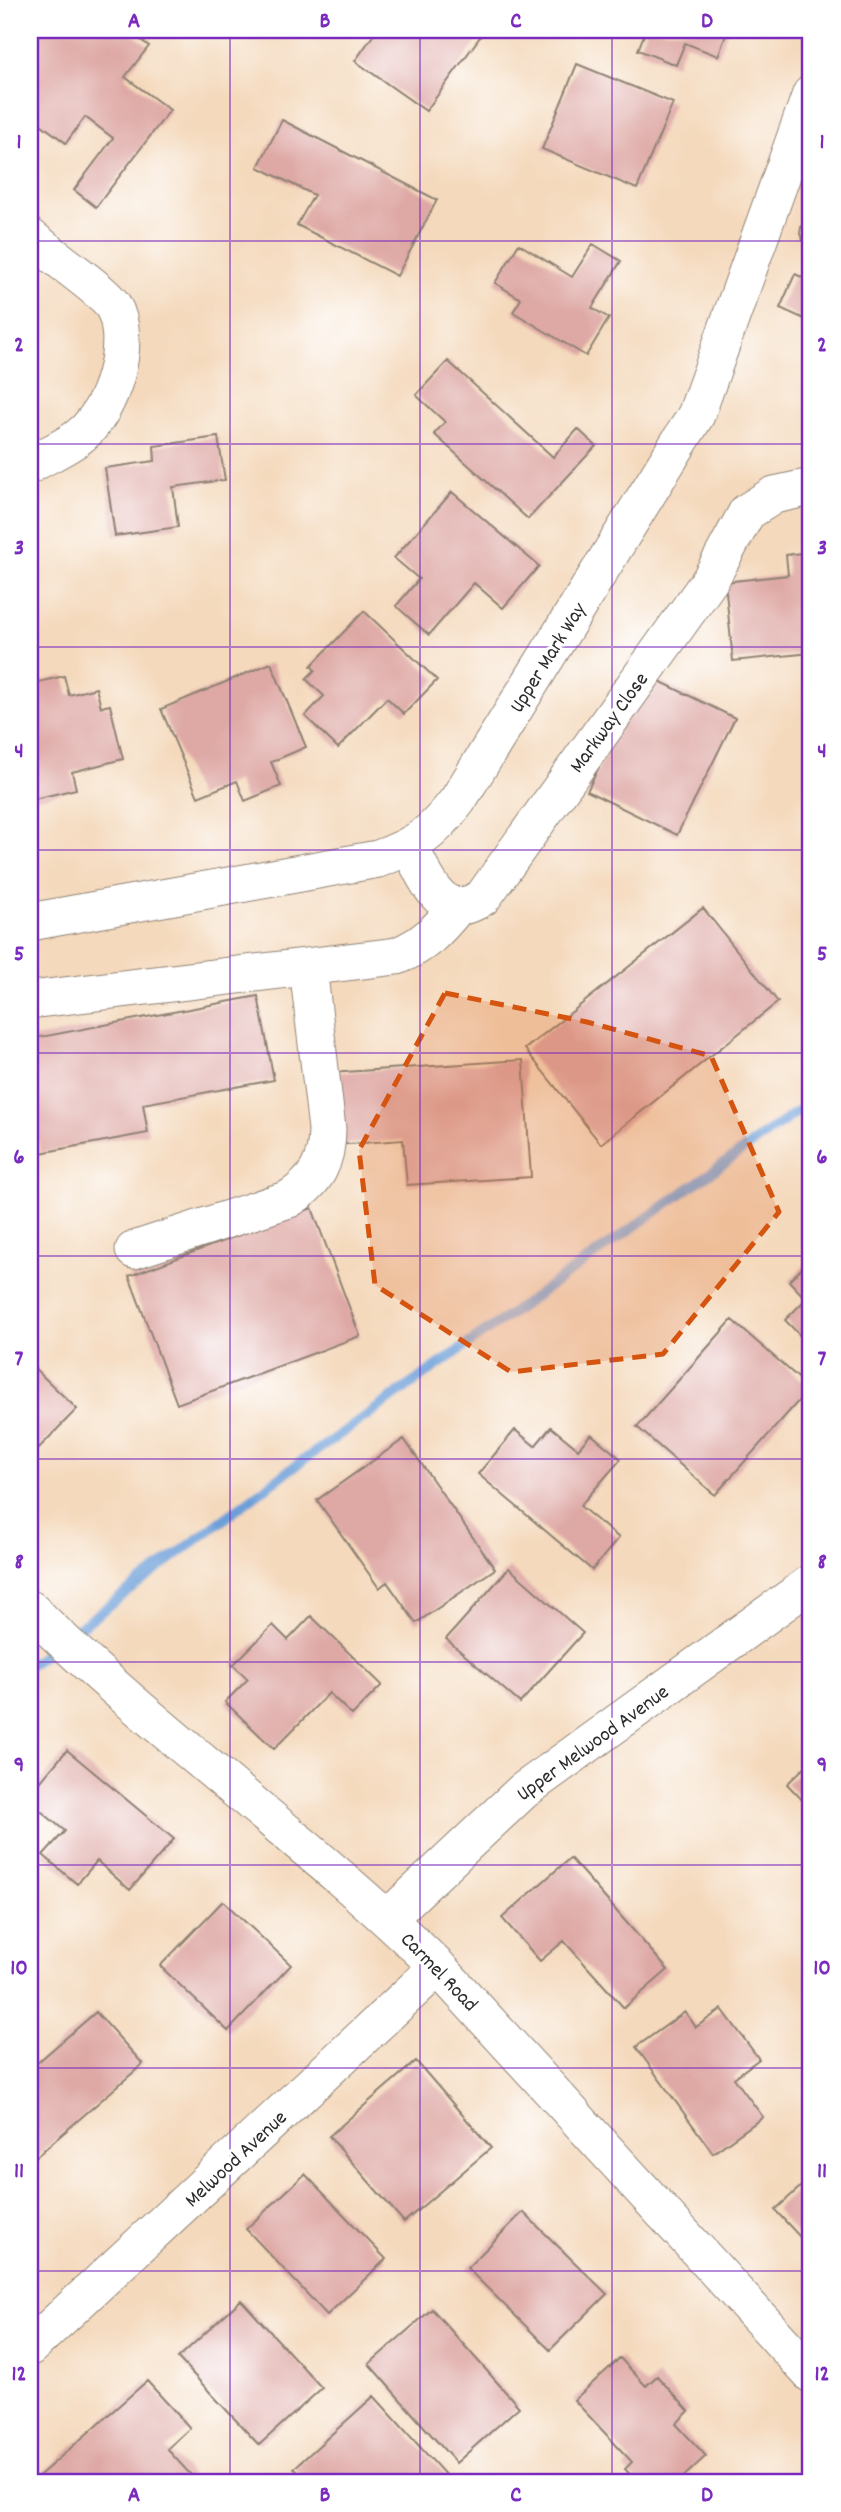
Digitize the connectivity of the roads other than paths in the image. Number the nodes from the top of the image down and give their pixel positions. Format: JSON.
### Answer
{"nodes":[{"id":1,"x":811,"y":94,"type":"edge"},
{"id":2,"x":802,"y":151,"type":"edge"},
{"id":3,"x":30,"y":237,"type":"edge"},
{"id":4,"x":30,"y":465,"type":"edge"},
{"id":5,"x":811,"y":487,"type":"edge"},
{"id":6,"x":410,"y":848,"type":"junction"},
{"id":7,"x":458,"y":906,"type":"junction"},
{"id":8,"x":30,"y":922,"type":"edge"},
{"id":9,"x":308,"y":967,"type":"junction"},
{"id":10,"x":30,"y":1000,"type":"edge"},
{"id":11,"x":134,"y":1250,"type":"dead end"},
{"id":12,"x":811,"y":1583,"type":"edge"},
{"id":13,"x":30,"y":1609,"type":"edge"},
{"id":14,"x":388,"y":1918,"type":"junction"},
{"id":15,"x":438,"y":1966,"type":"junction"},
{"id":16,"x":30,"y":2347,"type":"edge"},
{"id":17,"x":811,"y":2374,"type":"edge"}],
"edges":[{"from":1,"to":2,"type":"street","name":"Upper Mark Way"},
{"from":2,"to":6,"type":"street","name":"Upper Mark Way"},
{"from":3,"to":4,"type":"street"},
{"from":5,"to":7,"type":"street","name":"Markway Close"},
{"from":6,"to":7,"type":"street"},
{"from":6,"to":8,"type":"street","name":"Upper Mark Way"},
{"from":7,"to":9,"type":"street"},
{"from":9,"to":10,"type":"street"},
{"from":9,"to":11,"type":"street"},
{"from":12,"to":14,"type":"street","name":"Upper Melwood Avenue"},
{"from":13,"to":14,"type":"street","name":"Carmel Road"},
{"from":14,"to":15,"type":"street","name":"Carmel Road"},
{"from":15,"to":16,"type":"street","name":"Melwood Avenue"},
{"from":15,"to":17,"type":"street","name":"Carmel Road"}]}
